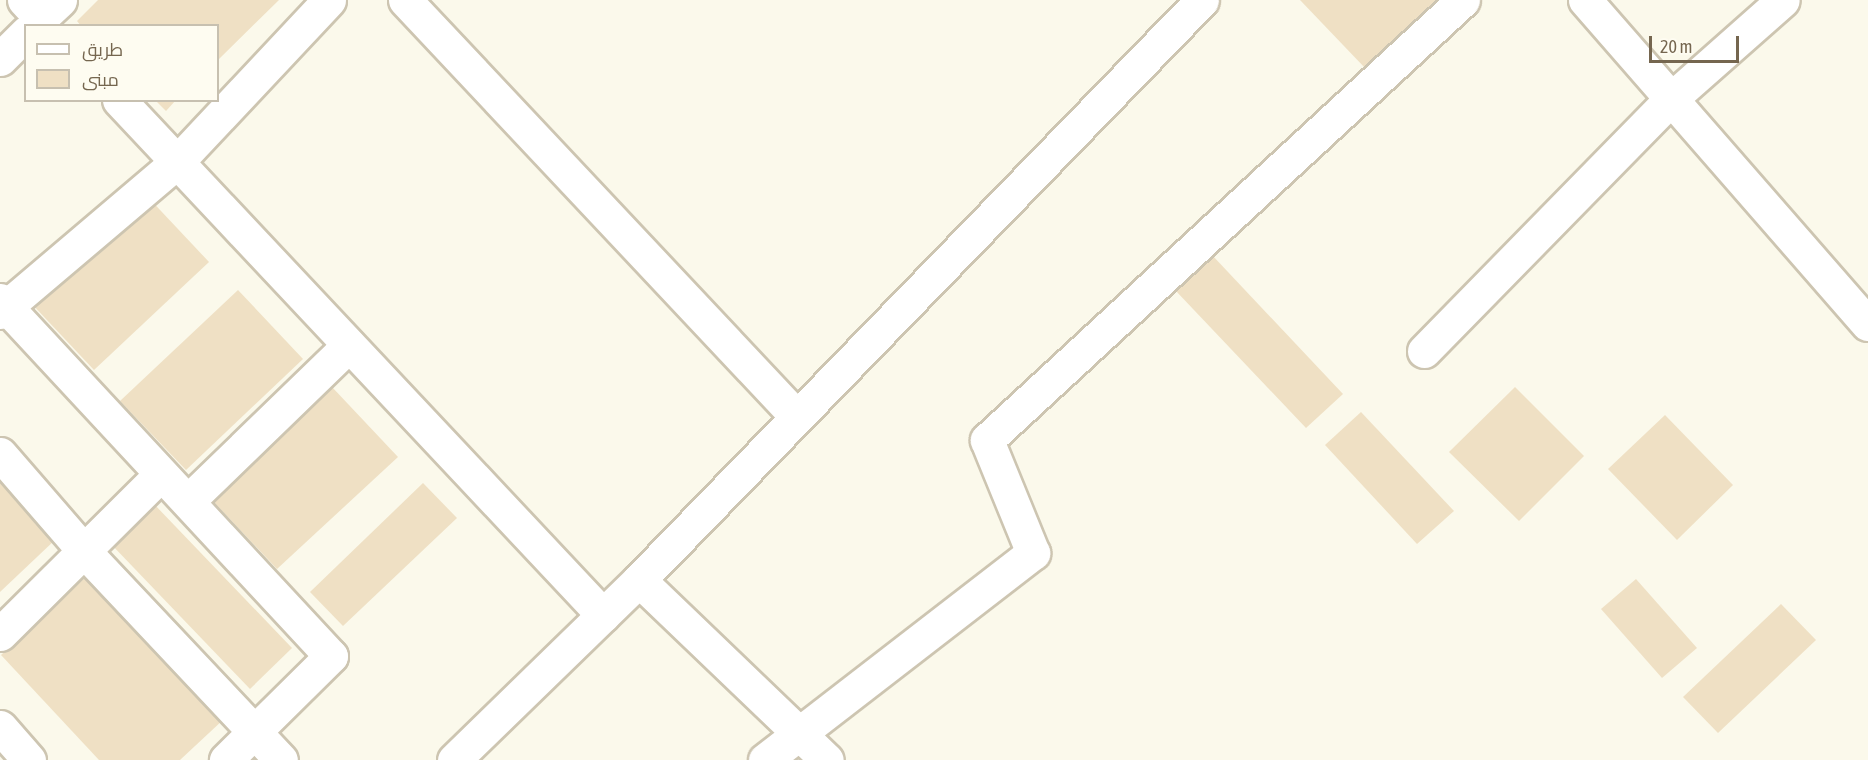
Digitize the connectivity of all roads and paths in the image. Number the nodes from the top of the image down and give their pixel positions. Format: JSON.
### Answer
{"nodes":[{"id":1,"x":329,"y":0,"type":"edge"},
{"id":2,"x":405,"y":0,"type":"edge"},
{"id":3,"x":1202,"y":0,"type":"edge"},
{"id":4,"x":1463,"y":0,"type":"edge"},
{"id":5,"x":1585,"y":0,"type":"edge"},
{"id":6,"x":1783,"y":0,"type":"edge"},
{"id":7,"x":24,"y":33,"type":"edge"},
{"id":8,"x":0,"y":59,"type":"edge"},
{"id":9,"x":1671,"y":99,"type":"junction"},
{"id":10,"x":121,"y":102,"type":"edge"},
{"id":11,"x":177,"y":162,"type":"junction"},
{"id":12,"x":2,"y":306,"type":"edge"},
{"id":13,"x":1868,"y":324,"type":"edge"},
{"id":14,"x":349,"y":345,"type":"junction"},
{"id":15,"x":1424,"y":351,"type":"dead end"},
{"id":16,"x":797,"y":417,"type":"junction"},
{"id":17,"x":0,"y":454,"type":"edge"},
{"id":18,"x":161,"y":474,"type":"junction"},
{"id":19,"x":188,"y":501,"type":"junction"},
{"id":20,"x":84,"y":551,"type":"junction"},
{"id":21,"x":639,"y":580,"type":"junction"},
{"id":22,"x":603,"y":615,"type":"junction"},
{"id":23,"x":0,"y":634,"type":"edge"},
{"id":24,"x":0,"y":727,"type":"edge"},
{"id":25,"x":799,"y":732,"type":"junction"},
{"id":26,"x":253,"y":733,"type":"junction"},
{"id":27,"x":29,"y":760,"type":"edge"},
{"id":28,"x":226,"y":760,"type":"edge"},
{"id":29,"x":281,"y":760,"type":"edge"},
{"id":30,"x":454,"y":760,"type":"edge"},
{"id":31,"x":765,"y":760,"type":"edge"},
{"id":32,"x":827,"y":760,"type":"edge"}],
"edges":[{"from":1,"to":11,"type":"street"},
{"from":2,"to":16,"type":"street"},
{"from":3,"to":16,"type":"street"},
{"from":4,"to":25,"type":"street"},
{"from":5,"to":9,"type":"street"},
{"from":6,"to":9,"type":"street"},
{"from":7,"to":8,"type":"street"},
{"from":9,"to":13,"type":"street"},
{"from":9,"to":15,"type":"street"},
{"from":10,"to":11,"type":"street"},
{"from":11,"to":12,"type":"street"},
{"from":11,"to":14,"type":"street"},
{"from":12,"to":18,"type":"street"},
{"from":14,"to":19,"type":"street"},
{"from":14,"to":22,"type":"street"},
{"from":16,"to":21,"type":"street"},
{"from":17,"to":20,"type":"street"},
{"from":18,"to":19,"type":"street"},
{"from":18,"to":20,"type":"street"},
{"from":19,"to":26,"type":"street"},
{"from":20,"to":23,"type":"street"},
{"from":20,"to":26,"type":"street"},
{"from":21,"to":22,"type":"street"},
{"from":21,"to":25,"type":"street"},
{"from":22,"to":30,"type":"street"},
{"from":24,"to":27,"type":"street"},
{"from":25,"to":31,"type":"street"},
{"from":25,"to":32,"type":"street"},
{"from":26,"to":28,"type":"street"},
{"from":26,"to":29,"type":"street"}]}
